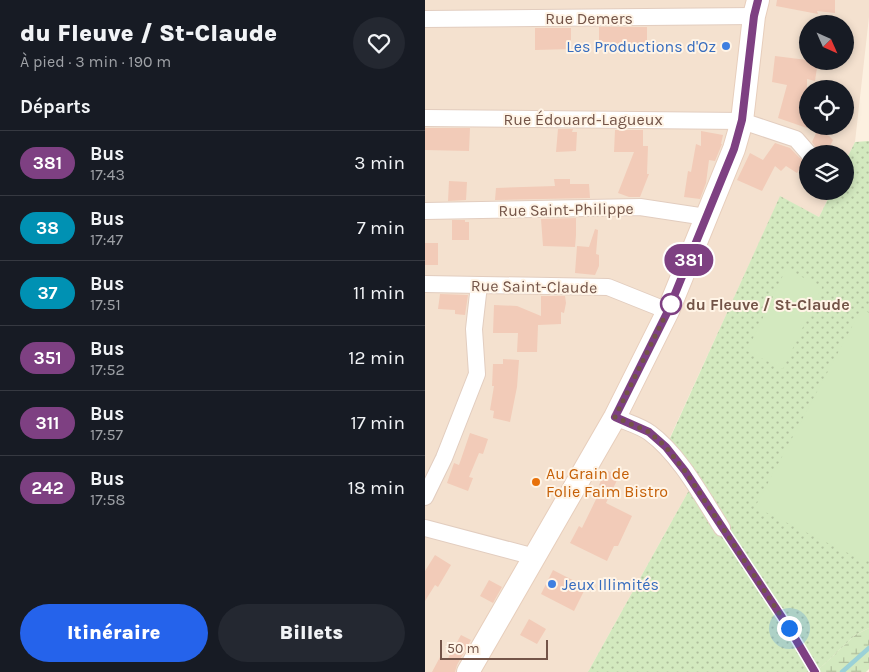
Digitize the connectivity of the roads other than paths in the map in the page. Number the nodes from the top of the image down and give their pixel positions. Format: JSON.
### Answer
{"nodes":[{"id":1,"x":756,"y":8,"type":"edge"},
{"id":2,"x":425,"y":19,"type":"edge"},
{"id":3,"x":425,"y":118,"type":"edge"},
{"id":4,"x":742,"y":120,"type":"junction"},
{"id":5,"x":801,"y":145,"type":"edge"},
{"id":6,"x":425,"y":211,"type":"edge"},
{"id":7,"x":706,"y":217,"type":"junction"},
{"id":8,"x":425,"y":284,"type":"edge"},
{"id":9,"x":479,"y":285,"type":"junction"},
{"id":10,"x":668,"y":311,"type":"junction"},
{"id":11,"x":615,"y":417,"type":"junction"},
{"id":12,"x":425,"y":497,"type":"edge"},
{"id":13,"x":425,"y":528,"type":"edge"},
{"id":14,"x":722,"y":528,"type":"joint"},
{"id":15,"x":535,"y":557,"type":"junction"},
{"id":16,"x":468,"y":672,"type":"edge"},
{"id":17,"x":815,"y":672,"type":"edge"}],
"edges":[{"from":1,"to":2,"type":"street","name":"Rue Demers"},
{"from":1,"to":4,"type":"street"},
{"from":3,"to":4,"type":"street","name":"Rue Édouard-Lagueux"},
{"from":4,"to":5,"type":"street","name":"Rue Édouard-Lagueux"},
{"from":4,"to":7,"type":"street"},
{"from":6,"to":7,"type":"street","name":"Rue Saint-Philippe"},
{"from":7,"to":10,"type":"street"},
{"from":8,"to":9,"type":"street","name":"Rue Saint-Claude"},
{"from":9,"to":10,"type":"street","name":"Rue Saint-Claude"},
{"from":9,"to":12,"type":"street"},
{"from":10,"to":11,"type":"street"},
{"from":11,"to":14,"type":"street"},
{"from":11,"to":15,"type":"street"},
{"from":13,"to":15,"type":"street"},
{"from":14,"to":17,"type":"lane"},
{"from":15,"to":16,"type":"street"}]}
